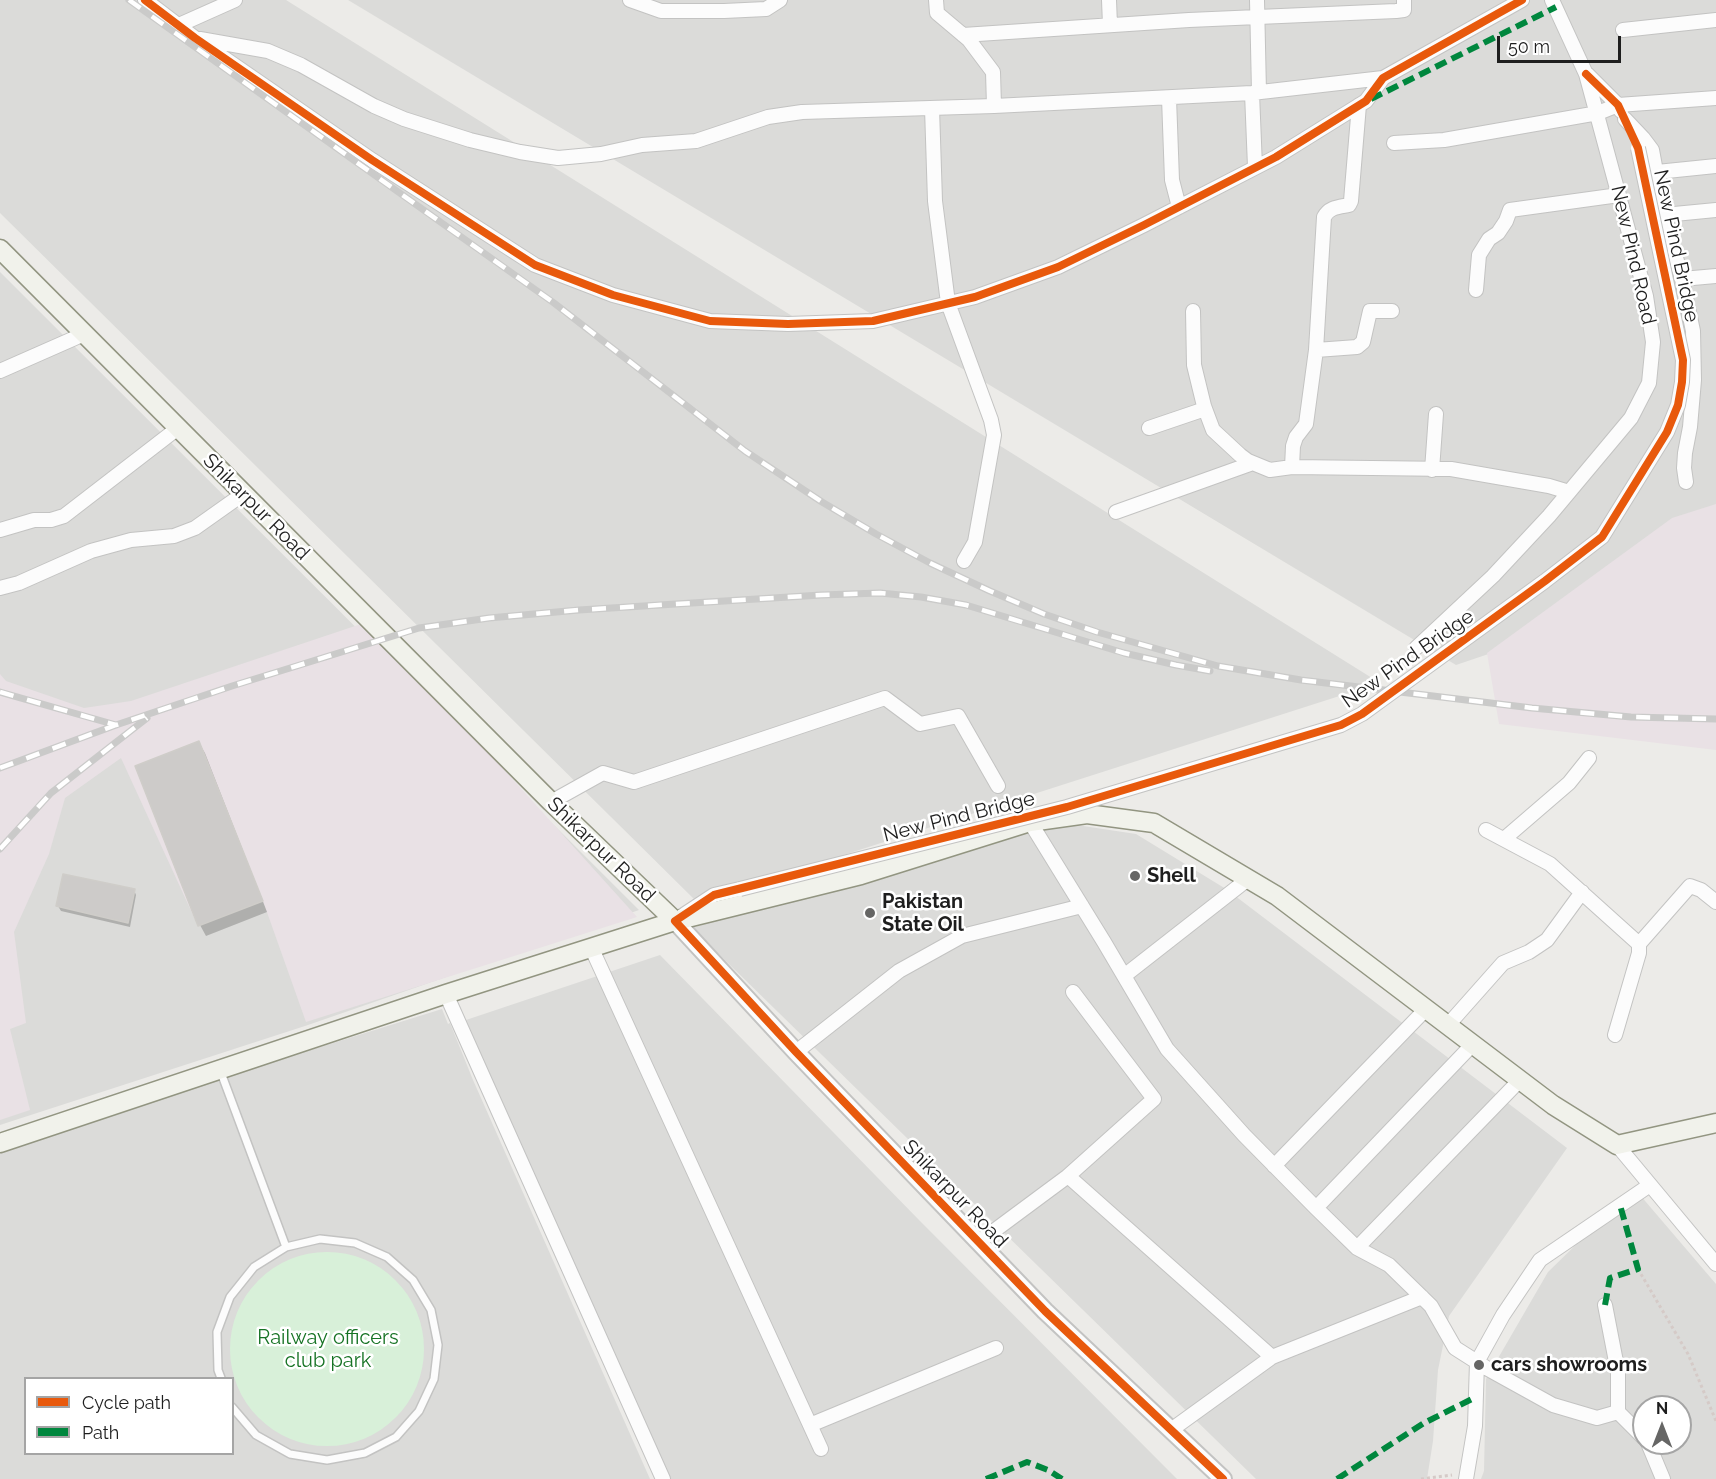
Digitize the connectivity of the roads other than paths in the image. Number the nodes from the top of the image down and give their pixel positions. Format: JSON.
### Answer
{"nodes":[{"id":1,"x":145,"y":0,"type":"edge"},
{"id":2,"x":235,"y":0,"type":"edge"},
{"id":3,"x":630,"y":0,"type":"edge"},
{"id":4,"x":780,"y":0,"type":"edge"},
{"id":5,"x":936,"y":0,"type":"edge"},
{"id":6,"x":1109,"y":0,"type":"edge"},
{"id":7,"x":1257,"y":0,"type":"edge"},
{"id":8,"x":1404,"y":0,"type":"edge"},
{"id":9,"x":1522,"y":0,"type":"edge"},
{"id":10,"x":1552,"y":0,"type":"edge"},
{"id":11,"x":1258,"y":17,"type":"junction"},
{"id":12,"x":1716,"y":20,"type":"edge"},
{"id":13,"x":178,"y":25,"type":"junction"},
{"id":14,"x":1110,"y":25,"type":"junction"},
{"id":15,"x":1623,"y":30,"type":"dead end"},
{"id":16,"x":963,"y":35,"type":"junction"},
{"id":17,"x":195,"y":38,"type":"junction"},
{"id":18,"x":1586,"y":74,"type":"junction"},
{"id":19,"x":1383,"y":78,"type":"junction"},
{"id":20,"x":1256,"y":93,"type":"junction"},
{"id":21,"x":1169,"y":98,"type":"junction"},
{"id":22,"x":1716,"y":98,"type":"edge"},
{"id":23,"x":1359,"y":105,"type":"junction"},
{"id":24,"x":1618,"y":105,"type":"junction"},
{"id":25,"x":994,"y":106,"type":"junction"},
{"id":26,"x":932,"y":108,"type":"junction"},
{"id":27,"x":1598,"y":113,"type":"junction"},
{"id":28,"x":1625,"y":119,"type":"junction"},
{"id":29,"x":1394,"y":142,"type":"dead end"},
{"id":30,"x":1716,"y":166,"type":"edge"},
{"id":31,"x":1255,"y":167,"type":"junction"},
{"id":32,"x":1657,"y":172,"type":"junction"},
{"id":33,"x":1619,"y":195,"type":"junction"},
{"id":34,"x":1179,"y":207,"type":"junction"},
{"id":35,"x":1716,"y":210,"type":"edge"},
{"id":36,"x":1664,"y":215,"type":"junction"},
{"id":37,"x":3,"y":258,"type":"edge"},
{"id":38,"x":1716,"y":276,"type":"edge"},
{"id":39,"x":1682,"y":279,"type":"junction"},
{"id":40,"x":1476,"y":290,"type":"dead end"},
{"id":41,"x":948,"y":303,"type":"junction"},
{"id":42,"x":1193,"y":311,"type":"dead end"},
{"id":43,"x":1392,"y":311,"type":"dead end"},
{"id":44,"x":84,"y":334,"type":"junction"},
{"id":45,"x":1316,"y":350,"type":"junction"},
{"id":46,"x":0,"y":371,"type":"edge"},
{"id":47,"x":1205,"y":409,"type":"junction"},
{"id":48,"x":1436,"y":414,"type":"dead end"},
{"id":49,"x":178,"y":428,"type":"junction"},
{"id":50,"x":1149,"y":428,"type":"dead end"},
{"id":51,"x":1252,"y":463,"type":"junction"},
{"id":52,"x":1293,"y":467,"type":"junction"},
{"id":53,"x":1432,"y":470,"type":"junction"},
{"id":54,"x":1686,"y":482,"type":"dead end"},
{"id":55,"x":1569,"y":492,"type":"junction"},
{"id":56,"x":243,"y":494,"type":"junction"},
{"id":57,"x":1116,"y":512,"type":"dead end"},
{"id":58,"x":0,"y":530,"type":"edge"},
{"id":59,"x":964,"y":561,"type":"dead end"},
{"id":60,"x":0,"y":588,"type":"edge"},
{"id":61,"x":1416,"y":648,"type":"dead end"},
{"id":62,"x":1589,"y":758,"type":"dead end"},
{"id":63,"x":998,"y":786,"type":"dead end"},
{"id":64,"x":551,"y":802,"type":"junction"},
{"id":65,"x":1030,"y":822,"type":"junction"},
{"id":66,"x":1486,"y":830,"type":"dead end"},
{"id":67,"x":1504,"y":839,"type":"junction"},
{"id":68,"x":1248,"y":879,"type":"junction"},
{"id":69,"x":1582,"y":892,"type":"junction"},
{"id":70,"x":1716,"y":902,"type":"edge"},
{"id":71,"x":1082,"y":906,"type":"junction"},
{"id":72,"x":675,"y":921,"type":"junction"},
{"id":73,"x":1639,"y":944,"type":"junction"},
{"id":74,"x":591,"y":947,"type":"junction"},
{"id":75,"x":1124,"y":976,"type":"junction"},
{"id":76,"x":1073,"y":992,"type":"dead end"},
{"id":77,"x":446,"y":994,"type":"junction"},
{"id":78,"x":1426,"y":1009,"type":"junction"},
{"id":79,"x":1448,"y":1025,"type":"junction"},
{"id":80,"x":1615,"y":1035,"type":"dead end"},
{"id":81,"x":1473,"y":1044,"type":"junction"},
{"id":82,"x":796,"y":1052,"type":"junction"},
{"id":83,"x":220,"y":1070,"type":"junction"},
{"id":84,"x":1520,"y":1080,"type":"junction"},
{"id":85,"x":1716,"y":1123,"type":"edge"},
{"id":86,"x":0,"y":1143,"type":"edge"},
{"id":87,"x":1617,"y":1145,"type":"junction"},
{"id":88,"x":1274,"y":1166,"type":"junction"},
{"id":89,"x":1068,"y":1176,"type":"junction"},
{"id":90,"x":1650,"y":1185,"type":"junction"},
{"id":91,"x":1316,"y":1208,"type":"junction"},
{"id":92,"x":978,"y":1242,"type":"junction"},
{"id":93,"x":286,"y":1247,"type":"junction"},
{"id":94,"x":1357,"y":1248,"type":"junction"},
{"id":95,"x":1716,"y":1264,"type":"edge"},
{"id":96,"x":1422,"y":1297,"type":"junction"},
{"id":97,"x":1605,"y":1305,"type":"dead end"},
{"id":98,"x":996,"y":1348,"type":"dead end"},
{"id":99,"x":1272,"y":1357,"type":"junction"},
{"id":100,"x":1477,"y":1362,"type":"junction"},
{"id":101,"x":221,"y":1377,"type":"edge"},
{"id":102,"x":234,"y":1409,"type":"edge"},
{"id":103,"x":1618,"y":1412,"type":"junction"},
{"id":104,"x":810,"y":1425,"type":"junction"},
{"id":105,"x":1632,"y":1426,"type":"edge"},
{"id":106,"x":1171,"y":1430,"type":"junction"},
{"id":107,"x":821,"y":1449,"type":"dead end"},
{"id":108,"x":1653,"y":1455,"type":"edge"},
{"id":109,"x":1467,"y":1477,"type":"edge"},
{"id":110,"x":663,"y":1479,"type":"edge"},
{"id":111,"x":1223,"y":1479,"type":"edge"},
{"id":112,"x":1663,"y":1479,"type":"edge"}],
"edges":[{"from":1,"to":13,"type":"street"},
{"from":2,"to":13,"type":"street"},
{"from":3,"to":4,"type":"street"},
{"from":5,"to":16,"type":"street"},
{"from":6,"to":14,"type":"street"},
{"from":7,"to":11,"type":"street"},
{"from":8,"to":11,"type":"street"},
{"from":9,"to":19,"type":"street"},
{"from":10,"to":18,"type":"street","name":"New Pind Road"},
{"from":11,"to":14,"type":"street"},
{"from":11,"to":20,"type":"street"},
{"from":12,"to":15,"type":"street"},
{"from":13,"to":17,"type":"street"},
{"from":14,"to":16,"type":"street"},
{"from":16,"to":25,"type":"street"},
{"from":17,"to":26,"type":"street"},
{"from":17,"to":41,"type":"street"},
{"from":18,"to":24,"type":"street"},
{"from":18,"to":27,"type":"street","name":"New Pind Road"},
{"from":19,"to":20,"type":"street"},
{"from":19,"to":23,"type":"street"},
{"from":20,"to":21,"type":"street"},
{"from":20,"to":31,"type":"street"},
{"from":21,"to":25,"type":"street"},
{"from":21,"to":34,"type":"street"},
{"from":22,"to":24,"type":"street"},
{"from":23,"to":31,"type":"street"},
{"from":23,"to":45,"type":"street"},
{"from":24,"to":27,"type":"street"},
{"from":24,"to":28,"type":"street"},
{"from":25,"to":26,"type":"street"},
{"from":26,"to":41,"type":"street"},
{"from":27,"to":29,"type":"street"},
{"from":27,"to":33,"type":"street","name":"New Pind Road"},
{"from":28,"to":32,"type":"street"},
{"from":28,"to":72,"type":"street","name":"New Pind Bridge","bridge":true},
{"from":30,"to":32,"type":"street"},
{"from":31,"to":34,"type":"street"},
{"from":32,"to":36,"type":"street"},
{"from":33,"to":40,"type":"street"},
{"from":33,"to":55,"type":"street","name":"New Pind Road"},
{"from":34,"to":41,"type":"street"},
{"from":35,"to":36,"type":"street"},
{"from":36,"to":39,"type":"street"},
{"from":37,"to":44,"type":"main road","name":"Shikarpur Road"},
{"from":38,"to":39,"type":"street"},
{"from":39,"to":54,"type":"street"},
{"from":41,"to":59,"type":"street"},
{"from":42,"to":47,"type":"street"},
{"from":43,"to":45,"type":"street"},
{"from":44,"to":46,"type":"street"},
{"from":44,"to":49,"type":"main road","name":"Shikarpur Road"},
{"from":45,"to":52,"type":"street"},
{"from":47,"to":50,"type":"street"},
{"from":47,"to":51,"type":"street"},
{"from":48,"to":53,"type":"street"},
{"from":49,"to":56,"type":"main road","name":"Shikarpur Road"},
{"from":49,"to":58,"type":"street"},
{"from":51,"to":52,"type":"street"},
{"from":51,"to":57,"type":"street"},
{"from":52,"to":53,"type":"street"},
{"from":53,"to":55,"type":"street"},
{"from":55,"to":61,"type":"street","name":"New Pind Road"},
{"from":56,"to":60,"type":"street"},
{"from":56,"to":64,"type":"main road","name":"Shikarpur Road"},
{"from":62,"to":67,"type":"street"},
{"from":63,"to":64,"type":"street"},
{"from":64,"to":72,"type":"main road","name":"Shikarpur Road"},
{"from":65,"to":68,"type":"main road"},
{"from":65,"to":71,"type":"street"},
{"from":65,"to":72,"type":"main road"},
{"from":66,"to":67,"type":"street"},
{"from":67,"to":69,"type":"street"},
{"from":68,"to":75,"type":"street"},
{"from":68,"to":78,"type":"main road"},
{"from":69,"to":73,"type":"street"},
{"from":69,"to":79,"type":"street"},
{"from":70,"to":73,"type":"street"},
{"from":71,"to":75,"type":"street"},
{"from":71,"to":82,"type":"street"},
{"from":72,"to":74,"type":"main road"},
{"from":72,"to":82,"type":"street","name":"Shikarpur Road"},
{"from":73,"to":80,"type":"street"},
{"from":74,"to":77,"type":"main road"},
{"from":74,"to":104,"type":"street"},
{"from":75,"to":88,"type":"street"},
{"from":76,"to":89,"type":"street"},
{"from":77,"to":83,"type":"main road"},
{"from":77,"to":110,"type":"street"},
{"from":78,"to":79,"type":"main road"},
{"from":78,"to":88,"type":"street"},
{"from":79,"to":81,"type":"main road"},
{"from":81,"to":84,"type":"main road"},
{"from":81,"to":91,"type":"street"},
{"from":82,"to":92,"type":"street","name":"Shikarpur Road"},
{"from":83,"to":86,"type":"main road"},
{"from":83,"to":93,"type":"lane"},
{"from":84,"to":87,"type":"main road"},
{"from":84,"to":94,"type":"street"},
{"from":85,"to":87,"type":"main road"},
{"from":87,"to":90,"type":"street"},
{"from":88,"to":91,"type":"street"},
{"from":89,"to":92,"type":"street"},
{"from":89,"to":99,"type":"street"},
{"from":90,"to":95,"type":"street"},
{"from":90,"to":100,"type":"street"},
{"from":91,"to":94,"type":"street"},
{"from":92,"to":106,"type":"street","name":"Shikarpur Road"},
{"from":93,"to":101,"type":"lane"},
{"from":93,"to":102,"type":"lane"},
{"from":94,"to":96,"type":"street"},
{"from":96,"to":99,"type":"street"},
{"from":96,"to":100,"type":"street"},
{"from":97,"to":103,"type":"street"},
{"from":98,"to":104,"type":"street"},
{"from":99,"to":106,"type":"street"},
{"from":100,"to":103,"type":"street"},
{"from":100,"to":109,"type":"street"},
{"from":103,"to":105,"type":"street"},
{"from":104,"to":107,"type":"street"},
{"from":106,"to":111,"type":"street","name":"Shikarpur Road"},
{"from":108,"to":112,"type":"street"}]}
